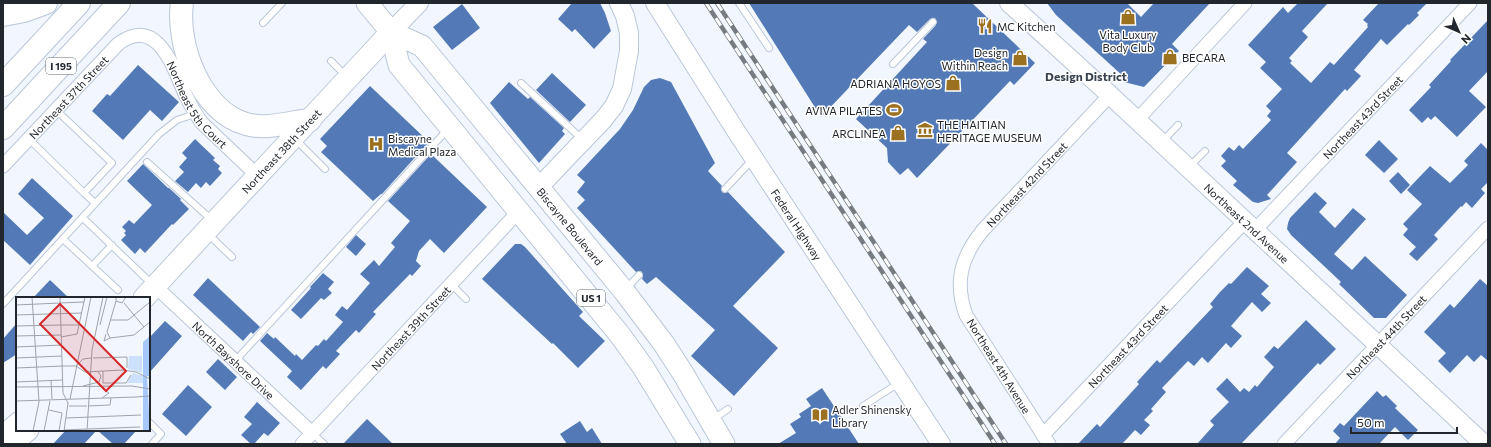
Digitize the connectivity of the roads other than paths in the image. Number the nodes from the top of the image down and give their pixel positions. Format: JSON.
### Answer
{"nodes":[{"id":1,"x":46,"y":3,"type":"edge"},
{"id":2,"x":79,"y":3,"type":"edge"},
{"id":3,"x":119,"y":3,"type":"edge"},
{"id":4,"x":182,"y":3,"type":"edge"},
{"id":5,"x":282,"y":3,"type":"edge"},
{"id":6,"x":367,"y":3,"type":"edge"},
{"id":7,"x":419,"y":3,"type":"edge"},
{"id":8,"x":619,"y":3,"type":"edge"},
{"id":9,"x":655,"y":3,"type":"edge"},
{"id":10,"x":739,"y":3,"type":"edge"},
{"id":11,"x":1245,"y":3,"type":"edge"},
{"id":12,"x":1470,"y":3,"type":"edge"},
{"id":13,"x":1013,"y":4,"type":"edge"},
{"id":14,"x":3,"y":15,"type":"edge"},
{"id":15,"x":933,"y":22,"type":"dead end"},
{"id":16,"x":263,"y":23,"type":"dead end"},
{"id":17,"x":391,"y":32,"type":"junction"},
{"id":18,"x":139,"y":36,"type":"joint"},
{"id":19,"x":769,"y":48,"type":"dead end"},
{"id":20,"x":331,"y":61,"type":"dead end"},
{"id":21,"x":893,"y":64,"type":"dead end"},
{"id":22,"x":349,"y":78,"type":"junction"},
{"id":23,"x":521,"y":83,"type":"dead end"},
{"id":24,"x":3,"y":85,"type":"edge"},
{"id":25,"x":1110,"y":95,"type":"junction"},
{"id":26,"x":56,"y":110,"type":"junction"},
{"id":27,"x":195,"y":114,"type":"junction"},
{"id":28,"x":310,"y":120,"type":"junction"},
{"id":29,"x":1137,"y":120,"type":"junction"},
{"id":30,"x":1178,"y":125,"type":"dead end"},
{"id":31,"x":450,"y":127,"type":"junction"},
{"id":32,"x":3,"y":128,"type":"edge"},
{"id":33,"x":294,"y":137,"type":"junction"},
{"id":34,"x":28,"y":139,"type":"junction"},
{"id":35,"x":584,"y":140,"type":"junction"},
{"id":36,"x":1161,"y":143,"type":"junction"},
{"id":37,"x":1205,"y":151,"type":"dead end"},
{"id":38,"x":754,"y":158,"type":"junction"},
{"id":39,"x":148,"y":162,"type":"dead end"},
{"id":40,"x":3,"y":166,"type":"edge"},
{"id":41,"x":1188,"y":168,"type":"junction"},
{"id":42,"x":325,"y":169,"type":"dead end"},
{"id":43,"x":258,"y":176,"type":"junction"},
{"id":44,"x":538,"y":188,"type":"junction"},
{"id":45,"x":725,"y":189,"type":"dead end"},
{"id":46,"x":84,"y":193,"type":"junction"},
{"id":47,"x":95,"y":204,"type":"junction"},
{"id":48,"x":519,"y":211,"type":"junction"},
{"id":49,"x":83,"y":218,"type":"junction"},
{"id":50,"x":1250,"y":226,"type":"junction"},
{"id":51,"x":210,"y":227,"type":"junction"},
{"id":52,"x":1488,"y":228,"type":"edge"},
{"id":53,"x":63,"y":239,"type":"junction"},
{"id":54,"x":112,"y":245,"type":"junction"},
{"id":55,"x":232,"y":257,"type":"dead end"},
{"id":56,"x":92,"y":266,"type":"junction"},
{"id":57,"x":639,"y":275,"type":"dead end"},
{"id":58,"x":960,"y":283,"type":"joint"},
{"id":59,"x":450,"y":284,"type":"junction"},
{"id":60,"x":118,"y":290,"type":"dead end"},
{"id":61,"x":624,"y":290,"type":"junction"},
{"id":62,"x":149,"y":292,"type":"edge"},
{"id":63,"x":466,"y":298,"type":"dead end"},
{"id":64,"x":3,"y":304,"type":"edge"},
{"id":65,"x":664,"y":344,"type":"junction"},
{"id":66,"x":1378,"y":345,"type":"junction"},
{"id":67,"x":236,"y":361,"type":"junction"},
{"id":68,"x":900,"y":382,"type":"junction"},
{"id":69,"x":863,"y":406,"type":"dead end"},
{"id":70,"x":16,"y":420,"type":"edge"},
{"id":71,"x":150,"y":423,"type":"edge"},
{"id":72,"x":3,"y":431,"type":"edge"},
{"id":73,"x":27,"y":431,"type":"edge"},
{"id":74,"x":32,"y":431,"type":"edge"},
{"id":75,"x":312,"y":433,"type":"junction"},
{"id":76,"x":1046,"y":439,"type":"edge"},
{"id":77,"x":11,"y":444,"type":"edge"},
{"id":78,"x":25,"y":444,"type":"edge"},
{"id":79,"x":152,"y":444,"type":"edge"},
{"id":80,"x":302,"y":444,"type":"edge"},
{"id":81,"x":324,"y":444,"type":"edge"},
{"id":82,"x":690,"y":444,"type":"edge"},
{"id":83,"x":724,"y":444,"type":"edge"},
{"id":84,"x":941,"y":444,"type":"edge"},
{"id":85,"x":1284,"y":444,"type":"edge"},
{"id":86,"x":1484,"y":444,"type":"edge"}],
"edges":[{"from":1,"to":14,"type":"highway"},
{"from":2,"to":24,"type":"highway","number":"I 195"},
{"from":3,"to":32,"type":"highway","number":"I 195"},
{"from":4,"to":28,"type":"highway"},
{"from":5,"to":16,"type":"lane"},
{"from":6,"to":17,"type":"main road","name":"Biscayne Boulevard","number":"US 1"},
{"from":7,"to":17,"type":"main road","name":"Northeast 38th Street"},
{"from":8,"to":35,"type":"main road"},
{"from":9,"to":38,"type":"main road","name":"Federal Highway"},
{"from":10,"to":19,"type":"lane"},
{"from":11,"to":29,"type":"street"},
{"from":12,"to":50,"type":"street","name":"Northeast 43rd Street"},
{"from":13,"to":25,"type":"main road","name":"Northeast 2nd Avenue"},
{"from":15,"to":21,"type":"lane"},
{"from":17,"to":22,"type":"main road","name":"Northeast 38th Street"},
{"from":17,"to":31,"type":"main road","name":"Biscayne Boulevard","number":"US 1"},
{"from":17,"to":44,"type":"main road","name":"Biscayne Boulevard","number":"US 1"},
{"from":18,"to":26,"type":"street","name":"Northeast 37th Street"},
{"from":18,"to":27,"type":"street","name":"Northeast 5th Court"},
{"from":20,"to":22,"type":"lane"},
{"from":22,"to":28,"type":"main road","name":"Northeast 38th Street"},
{"from":23,"to":35,"type":"lane"},
{"from":25,"to":29,"type":"main road","name":"Northeast 2nd Avenue"},
{"from":25,"to":58,"type":"street","name":"Northeast 42nd Street"},
{"from":26,"to":34,"type":"street","name":"Northeast 37th Street"},
{"from":26,"to":46,"type":"lane"},
{"from":27,"to":43,"type":"street","name":"Northeast 5th Court"},
{"from":27,"to":47,"type":"lane"},
{"from":28,"to":33,"type":"main road","name":"Northeast 38th Street"},
{"from":29,"to":36,"type":"main road","name":"Northeast 2nd Avenue"},
{"from":30,"to":36,"type":"lane"},
{"from":31,"to":48,"type":"main road","name":"Biscayne Boulevard","number":"US 1"},
{"from":31,"to":67,"type":"lane"},
{"from":33,"to":42,"type":"lane"},
{"from":33,"to":43,"type":"main road","name":"Northeast 38th Street"},
{"from":34,"to":40,"type":"street","name":"Northeast 37th Street"},
{"from":34,"to":46,"type":"lane"},
{"from":35,"to":44,"type":"main road"},
{"from":36,"to":41,"type":"main road","name":"Northeast 2nd Avenue"},
{"from":37,"to":41,"type":"lane"},
{"from":38,"to":45,"type":"lane"},
{"from":38,"to":68,"type":"main road","name":"Federal Highway"},
{"from":39,"to":51,"type":"lane"},
{"from":41,"to":50,"type":"main road","name":"Northeast 2nd Avenue"},
{"from":43,"to":51,"type":"main road","name":"Northeast 38th Street"},
{"from":44,"to":61,"type":"main road","name":"Biscayne Boulevard","number":"US 1"},
{"from":46,"to":47,"type":"lane"},
{"from":47,"to":49,"type":"lane"},
{"from":48,"to":59,"type":"street","name":"Northeast 39th Street"},
{"from":48,"to":65,"type":"main road"},
{"from":48,"to":82,"type":"main road","name":"Biscayne Boulevard","number":"US 1"},
{"from":49,"to":53,"type":"lane"},
{"from":49,"to":54,"type":"lane"},
{"from":50,"to":66,"type":"main road","name":"Northeast 2nd Avenue"},
{"from":50,"to":76,"type":"street","name":"Northeast 43rd Street"},
{"from":51,"to":55,"type":"lane"},
{"from":51,"to":62,"type":"main road","name":"Northeast 38th Street"},
{"from":52,"to":66,"type":"street","name":"Northeast 44th Street"},
{"from":53,"to":56,"type":"lane"},
{"from":53,"to":64,"type":"lane"},
{"from":54,"to":56,"type":"lane"},
{"from":54,"to":62,"type":"lane"},
{"from":56,"to":60,"type":"lane"},
{"from":57,"to":61,"type":"lane"},
{"from":58,"to":76,"type":"street","name":"Northeast 4th Avenue"},
{"from":59,"to":63,"type":"lane"},
{"from":59,"to":75,"type":"street","name":"Northeast 39th Street"},
{"from":61,"to":65,"type":"main road","name":"Biscayne Boulevard","number":"US 1"},
{"from":62,"to":67,"type":"street","name":"North Bayshore Drive"},
{"from":65,"to":83,"type":"main road","name":"Biscayne Boulevard","number":"US 1"},
{"from":66,"to":85,"type":"street","name":"Northeast 44th Street"},
{"from":66,"to":86,"type":"main road","name":"Northeast 2nd Avenue"},
{"from":67,"to":75,"type":"street","name":"North Bayshore Drive"},
{"from":68,"to":69,"type":"lane"},
{"from":68,"to":84,"type":"main road","name":"Federal Highway"},
{"from":70,"to":72,"type":"street"},
{"from":71,"to":79,"type":"lane"},
{"from":73,"to":77,"type":"main road"},
{"from":74,"to":78,"type":"main road"},
{"from":75,"to":80,"type":"street","name":"Northeast 39th Street"},
{"from":75,"to":81,"type":"lane"}]}
